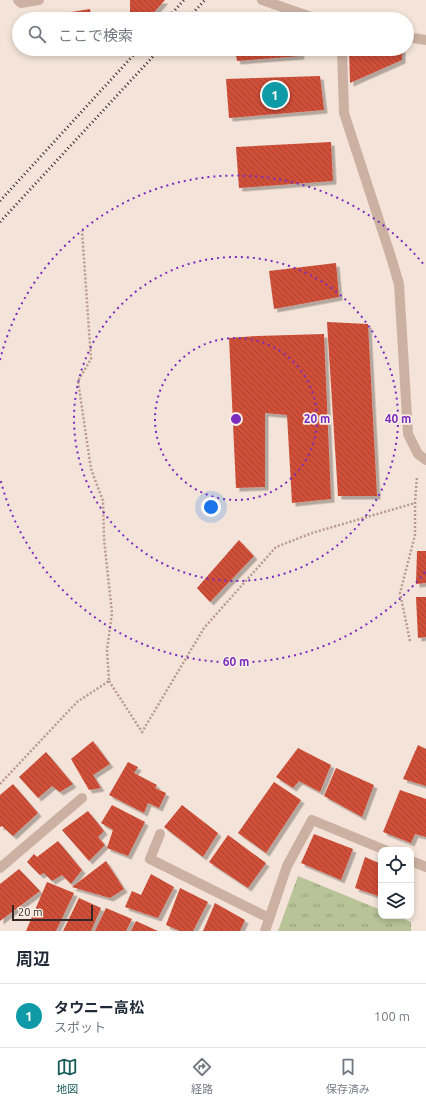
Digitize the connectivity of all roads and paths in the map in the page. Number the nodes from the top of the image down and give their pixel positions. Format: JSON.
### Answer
{"nodes":[{"id":1,"x":18,"y":0,"type":"edge"},
{"id":2,"x":39,"y":0,"type":"edge"},
{"id":3,"x":262,"y":0,"type":"edge"},
{"id":4,"x":297,"y":12,"type":"edge"},
{"id":5,"x":414,"y":38,"type":"edge"},
{"id":6,"x":426,"y":40,"type":"edge"},
{"id":7,"x":342,"y":56,"type":"edge"},
{"id":8,"x":82,"y":231,"type":"dead end"},
{"id":9,"x":422,"y":457,"type":"edge"},
{"id":10,"x":415,"y":503,"type":"junction"},
{"id":11,"x":410,"y":641,"type":"dead end"},
{"id":12,"x":109,"y":681,"type":"junction"},
{"id":13,"x":0,"y":784,"type":"edge"},
{"id":14,"x":82,"y":798,"type":"dead end"},
{"id":15,"x":160,"y":834,"type":"dead end"},
{"id":16,"x":378,"y":847,"type":"edge"},
{"id":17,"x":414,"y":862,"type":"edge"},
{"id":18,"x":426,"y":867,"type":"edge"},
{"id":19,"x":0,"y":868,"type":"edge"},
{"id":20,"x":269,"y":918,"type":"junction"},
{"id":21,"x":265,"y":931,"type":"edge"}],
"edges":[{"from":1,"to":2,"type":"street"},
{"from":3,"to":4,"type":"street"},
{"from":5,"to":6,"type":"street"},
{"from":7,"to":9,"type":"street"},
{"from":8,"to":12,"type":"path"},
{"from":9,"to":10,"type":"path"},
{"from":10,"to":11,"type":"path"},
{"from":10,"to":12,"type":"path"},
{"from":12,"to":13,"type":"path"},
{"from":14,"to":19,"type":"street"},
{"from":15,"to":20,"type":"street"},
{"from":16,"to":20,"type":"street"},
{"from":17,"to":18,"type":"street"},
{"from":20,"to":21,"type":"street"}]}
